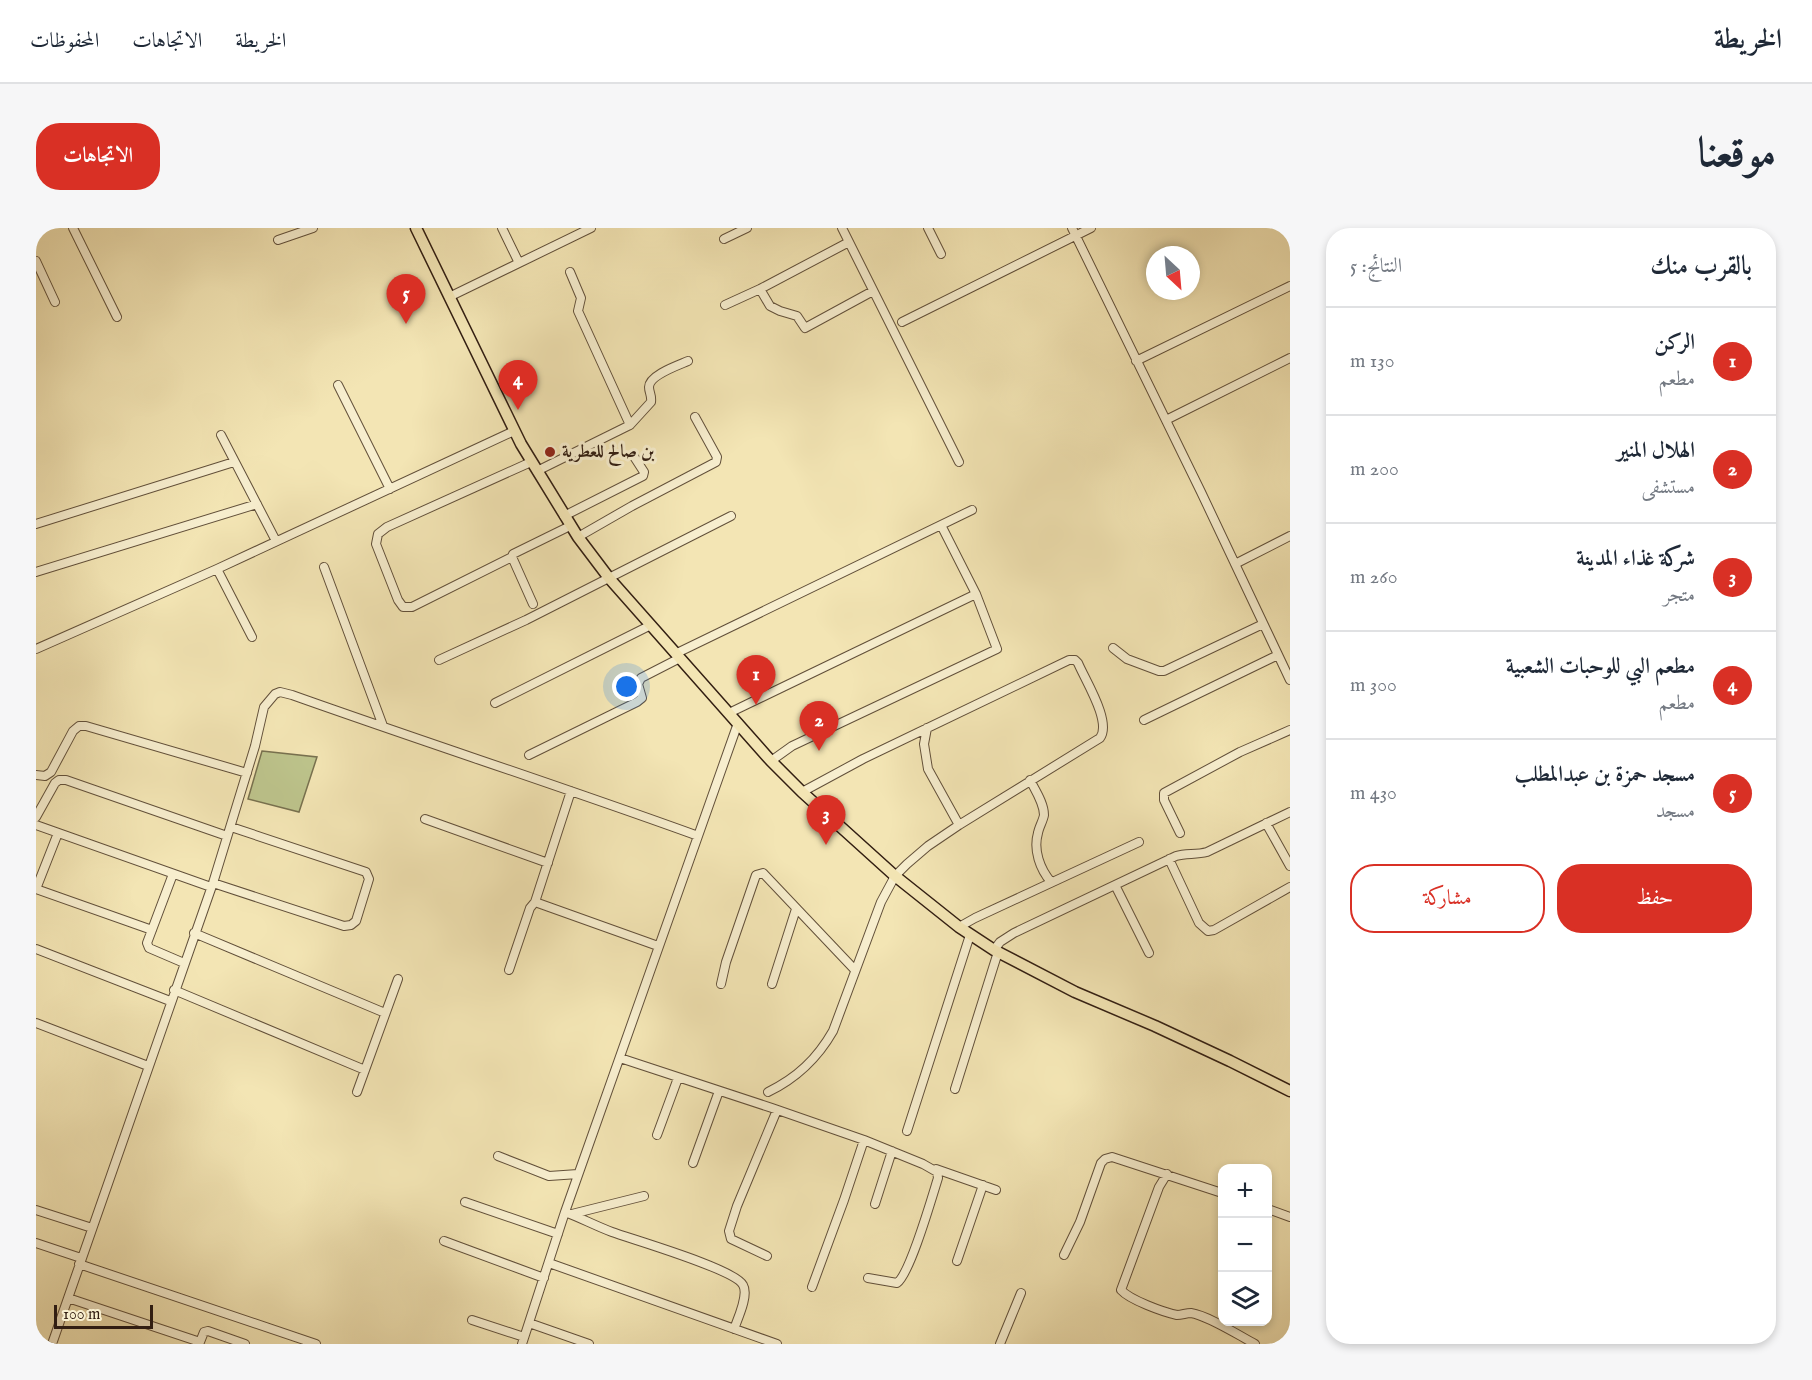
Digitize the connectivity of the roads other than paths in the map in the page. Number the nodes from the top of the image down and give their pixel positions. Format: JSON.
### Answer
{"nodes":[{"id":1,"x":73,"y":228,"type":"edge"},
{"id":2,"x":313,"y":228,"type":"edge"},
{"id":3,"x":416,"y":228,"type":"edge"},
{"id":4,"x":502,"y":228,"type":"edge"},
{"id":5,"x":591,"y":228,"type":"edge"},
{"id":6,"x":747,"y":228,"type":"edge"},
{"id":7,"x":842,"y":228,"type":"edge"},
{"id":8,"x":928,"y":228,"type":"edge"},
{"id":9,"x":1091,"y":228,"type":"edge"},
{"id":10,"x":1074,"y":232,"type":"edge"},
{"id":11,"x":724,"y":239,"type":"dead end"},
{"id":12,"x":278,"y":240,"type":"dead end"},
{"id":13,"x":849,"y":242,"type":"junction"},
{"id":14,"x":941,"y":254,"type":"dead end"},
{"id":15,"x":36,"y":261,"type":"edge"},
{"id":16,"x":519,"y":263,"type":"junction"},
{"id":17,"x":570,"y":272,"type":"dead end"},
{"id":18,"x":1290,"y":286,"type":"edge"},
{"id":19,"x":760,"y":289,"type":"junction"},
{"id":20,"x":873,"y":291,"type":"junction"},
{"id":21,"x":449,"y":297,"type":"junction"},
{"id":22,"x":56,"y":302,"type":"dead end"},
{"id":23,"x":725,"y":305,"type":"dead end"},
{"id":24,"x":117,"y":316,"type":"dead end"},
{"id":25,"x":902,"y":322,"type":"dead end"},
{"id":26,"x":1290,"y":358,"type":"edge"},
{"id":27,"x":688,"y":361,"type":"dead end"},
{"id":28,"x":1136,"y":361,"type":"junction"},
{"id":29,"x":338,"y":385,"type":"dead end"},
{"id":30,"x":695,"y":417,"type":"dead end"},
{"id":31,"x":1166,"y":420,"type":"junction"},
{"id":32,"x":630,"y":425,"type":"junction"},
{"id":33,"x":514,"y":431,"type":"junction"},
{"id":34,"x":220,"y":435,"type":"dead end"},
{"id":35,"x":633,"y":455,"type":"dead end"},
{"id":36,"x":234,"y":462,"type":"junction"},
{"id":37,"x":959,"y":462,"type":"dead end"},
{"id":38,"x":534,"y":466,"type":"junction"},
{"id":39,"x":390,"y":489,"type":"junction"},
{"id":40,"x":256,"y":504,"type":"junction"},
{"id":41,"x":972,"y":510,"type":"dead end"},
{"id":42,"x":564,"y":516,"type":"junction"},
{"id":43,"x":731,"y":516,"type":"dead end"},
{"id":44,"x":36,"y":524,"type":"edge"},
{"id":45,"x":942,"y":525,"type":"junction"},
{"id":46,"x":570,"y":526,"type":"junction"},
{"id":47,"x":1290,"y":536,"type":"edge"},
{"id":48,"x":578,"y":537,"type":"junction"},
{"id":49,"x":276,"y":541,"type":"junction"},
{"id":50,"x":512,"y":557,"type":"junction"},
{"id":51,"x":1235,"y":564,"type":"junction"},
{"id":52,"x":324,"y":567,"type":"dead end"},
{"id":53,"x":217,"y":569,"type":"junction"},
{"id":54,"x":36,"y":572,"type":"edge"},
{"id":55,"x":609,"y":578,"type":"junction"},
{"id":56,"x":976,"y":594,"type":"junction"},
{"id":57,"x":533,"y":604,"type":"dead end"},
{"id":58,"x":1263,"y":624,"type":"junction"},
{"id":59,"x":651,"y":625,"type":"junction"},
{"id":60,"x":252,"y":637,"type":"dead end"},
{"id":61,"x":1113,"y":648,"type":"dead end"},
{"id":62,"x":36,"y":649,"type":"edge"},
{"id":63,"x":1278,"y":655,"type":"junction"},
{"id":64,"x":678,"y":656,"type":"junction"},
{"id":65,"x":439,"y":660,"type":"dead end"},
{"id":66,"x":1287,"y":665,"type":"edge"},
{"id":67,"x":1290,"y":680,"type":"edge"},
{"id":68,"x":495,"y":703,"type":"dead end"},
{"id":69,"x":729,"y":713,"type":"junction"},
{"id":70,"x":1144,"y":720,"type":"dead end"},
{"id":71,"x":738,"y":723,"type":"junction"},
{"id":72,"x":383,"y":726,"type":"junction"},
{"id":73,"x":927,"y":728,"type":"junction"},
{"id":74,"x":1290,"y":730,"type":"edge"},
{"id":75,"x":529,"y":755,"type":"dead end"},
{"id":76,"x":771,"y":761,"type":"junction"},
{"id":77,"x":247,"y":773,"type":"junction"},
{"id":78,"x":36,"y":775,"type":"edge"},
{"id":79,"x":1030,"y":780,"type":"junction"},
{"id":80,"x":571,"y":790,"type":"junction"},
{"id":81,"x":802,"y":792,"type":"junction"},
{"id":82,"x":1290,"y":812,"type":"edge"},
{"id":83,"x":36,"y":817,"type":"edge"},
{"id":84,"x":425,"y":819,"type":"dead end"},
{"id":85,"x":1266,"y":823,"type":"junction"},
{"id":86,"x":36,"y":825,"type":"edge"},
{"id":87,"x":958,"y":825,"type":"junction"},
{"id":88,"x":229,"y":831,"type":"junction"},
{"id":89,"x":58,"y":833,"type":"junction"},
{"id":90,"x":1180,"y":833,"type":"dead end"},
{"id":91,"x":698,"y":836,"type":"junction"},
{"id":92,"x":1139,"y":842,"type":"dead end"},
{"id":93,"x":1169,"y":859,"type":"junction"},
{"id":94,"x":548,"y":863,"type":"junction"},
{"id":95,"x":1290,"y":866,"type":"edge"},
{"id":96,"x":173,"y":874,"type":"junction"},
{"id":97,"x":895,"y":876,"type":"junction"},
{"id":98,"x":1051,"y":882,"type":"junction"},
{"id":99,"x":212,"y":885,"type":"junction"},
{"id":100,"x":1115,"y":885,"type":"junction"},
{"id":101,"x":1290,"y":887,"type":"edge"},
{"id":102,"x":36,"y":889,"type":"edge"},
{"id":103,"x":535,"y":902,"type":"junction"},
{"id":104,"x":796,"y":909,"type":"junction"},
{"id":105,"x":959,"y":927,"type":"junction"},
{"id":106,"x":152,"y":930,"type":"junction"},
{"id":107,"x":194,"y":933,"type":"junction"},
{"id":108,"x":970,"y":935,"type":"junction"},
{"id":109,"x":658,"y":946,"type":"junction"},
{"id":110,"x":36,"y":949,"type":"edge"},
{"id":111,"x":996,"y":951,"type":"junction"},
{"id":112,"x":1149,"y":953,"type":"dead end"},
{"id":113,"x":184,"y":963,"type":"junction"},
{"id":114,"x":509,"y":970,"type":"dead end"},
{"id":115,"x":855,"y":970,"type":"junction"},
{"id":116,"x":398,"y":979,"type":"dead end"},
{"id":117,"x":721,"y":984,"type":"dead end"},
{"id":118,"x":772,"y":984,"type":"dead end"},
{"id":119,"x":174,"y":990,"type":"junction"},
{"id":120,"x":170,"y":1001,"type":"junction"},
{"id":121,"x":385,"y":1013,"type":"junction"},
{"id":122,"x":36,"y":1023,"type":"edge"},
{"id":123,"x":620,"y":1058,"type":"junction"},
{"id":124,"x":148,"y":1066,"type":"junction"},
{"id":125,"x":365,"y":1070,"type":"junction"},
{"id":126,"x":678,"y":1078,"type":"junction"},
{"id":127,"x":955,"y":1089,"type":"dead end"},
{"id":128,"x":719,"y":1091,"type":"junction"},
{"id":129,"x":1290,"y":1091,"type":"edge"},
{"id":130,"x":357,"y":1092,"type":"dead end"},
{"id":131,"x":768,"y":1092,"type":"dead end"},
{"id":132,"x":777,"y":1110,"type":"junction"},
{"id":133,"x":907,"y":1131,"type":"dead end"},
{"id":134,"x":657,"y":1135,"type":"dead end"},
{"id":135,"x":864,"y":1140,"type":"junction"},
{"id":136,"x":892,"y":1151,"type":"junction"},
{"id":137,"x":498,"y":1156,"type":"dead end"},
{"id":138,"x":693,"y":1162,"type":"dead end"},
{"id":139,"x":931,"y":1168,"type":"junction"},
{"id":140,"x":578,"y":1174,"type":"junction"},
{"id":141,"x":1167,"y":1174,"type":"junction"},
{"id":142,"x":983,"y":1185,"type":"junction"},
{"id":143,"x":996,"y":1190,"type":"dead end"},
{"id":144,"x":1218,"y":1192,"type":"edge"},
{"id":145,"x":644,"y":1196,"type":"dead end"},
{"id":146,"x":465,"y":1202,"type":"dead end"},
{"id":147,"x":875,"y":1204,"type":"dead end"},
{"id":148,"x":36,"y":1210,"type":"edge"},
{"id":149,"x":1272,"y":1210,"type":"edge"},
{"id":150,"x":568,"y":1213,"type":"junction"},
{"id":151,"x":1290,"y":1217,"type":"edge"},
{"id":152,"x":92,"y":1228,"type":"junction"},
{"id":153,"x":558,"y":1234,"type":"junction"},
{"id":154,"x":444,"y":1241,"type":"dead end"},
{"id":155,"x":36,"y":1243,"type":"edge"},
{"id":156,"x":1064,"y":1255,"type":"dead end"},
{"id":157,"x":767,"y":1256,"type":"dead end"},
{"id":158,"x":80,"y":1261,"type":"junction"},
{"id":159,"x":957,"y":1261,"type":"dead end"},
{"id":160,"x":549,"y":1263,"type":"junction"},
{"id":161,"x":543,"y":1278,"type":"junction"},
{"id":162,"x":867,"y":1278,"type":"dead end"},
{"id":163,"x":812,"y":1287,"type":"dead end"},
{"id":164,"x":1021,"y":1293,"type":"dead end"},
{"id":165,"x":68,"y":1298,"type":"junction"},
{"id":166,"x":472,"y":1320,"type":"dead end"},
{"id":167,"x":529,"y":1323,"type":"junction"},
{"id":168,"x":734,"y":1329,"type":"junction"},
{"id":169,"x":523,"y":1340,"type":"edge"},
{"id":170,"x":199,"y":1343,"type":"edge"},
{"id":171,"x":52,"y":1344,"type":"edge"},
{"id":172,"x":245,"y":1344,"type":"edge"},
{"id":173,"x":316,"y":1344,"type":"edge"},
{"id":174,"x":589,"y":1344,"type":"edge"},
{"id":175,"x":777,"y":1344,"type":"edge"},
{"id":176,"x":1000,"y":1344,"type":"edge"},
{"id":177,"x":1255,"y":1344,"type":"edge"}],
"edges":[{"from":1,"to":24,"type":"street"},
{"from":2,"to":12,"type":"street"},
{"from":3,"to":21,"type":"main road"},
{"from":4,"to":16,"type":"street"},
{"from":5,"to":16,"type":"street"},
{"from":6,"to":11,"type":"street"},
{"from":7,"to":13,"type":"street"},
{"from":8,"to":14,"type":"street"},
{"from":9,"to":10,"type":"street"},
{"from":10,"to":25,"type":"street"},
{"from":10,"to":28,"type":"street"},
{"from":13,"to":19,"type":"street"},
{"from":13,"to":20,"type":"street"},
{"from":15,"to":22,"type":"street"},
{"from":16,"to":21,"type":"street"},
{"from":17,"to":32,"type":"street"},
{"from":18,"to":28,"type":"street"},
{"from":19,"to":20,"type":"street"},
{"from":19,"to":23,"type":"street"},
{"from":20,"to":37,"type":"street"},
{"from":21,"to":33,"type":"main road"},
{"from":26,"to":31,"type":"street"},
{"from":27,"to":32,"type":"street"},
{"from":28,"to":31,"type":"street"},
{"from":29,"to":39,"type":"street"},
{"from":30,"to":48,"type":"street"},
{"from":31,"to":51,"type":"street"},
{"from":32,"to":38,"type":"street"},
{"from":33,"to":38,"type":"main road"},
{"from":33,"to":39,"type":"street"},
{"from":34,"to":36,"type":"street"},
{"from":35,"to":42,"type":"street"},
{"from":36,"to":40,"type":"street"},
{"from":36,"to":44,"type":"street"},
{"from":38,"to":42,"type":"main road"},
{"from":38,"to":50,"type":"street"},
{"from":39,"to":49,"type":"street"},
{"from":40,"to":49,"type":"street"},
{"from":40,"to":54,"type":"street"},
{"from":41,"to":45,"type":"street"},
{"from":42,"to":46,"type":"main road"},
{"from":43,"to":55,"type":"street"},
{"from":45,"to":56,"type":"street"},
{"from":45,"to":64,"type":"street"},
{"from":46,"to":48,"type":"main road"},
{"from":46,"to":50,"type":"street"},
{"from":47,"to":51,"type":"street"},
{"from":48,"to":55,"type":"main road"},
{"from":49,"to":53,"type":"street"},
{"from":50,"to":57,"type":"street"},
{"from":51,"to":58,"type":"street"},
{"from":52,"to":72,"type":"street"},
{"from":53,"to":60,"type":"street"},
{"from":53,"to":62,"type":"street"},
{"from":55,"to":59,"type":"main road"},
{"from":55,"to":65,"type":"street"},
{"from":56,"to":69,"type":"street"},
{"from":56,"to":76,"type":"street"},
{"from":58,"to":61,"type":"street"},
{"from":58,"to":63,"type":"street"},
{"from":59,"to":64,"type":"main road"},
{"from":59,"to":68,"type":"street"},
{"from":63,"to":66,"type":"street"},
{"from":63,"to":70,"type":"street"},
{"from":64,"to":69,"type":"main road"},
{"from":64,"to":75,"type":"street"},
{"from":66,"to":67,"type":"street"},
{"from":69,"to":71,"type":"main road"},
{"from":71,"to":76,"type":"main road"},
{"from":71,"to":91,"type":"street"},
{"from":72,"to":77,"type":"street"},
{"from":72,"to":80,"type":"street"},
{"from":73,"to":79,"type":"street"},
{"from":73,"to":81,"type":"street"},
{"from":73,"to":87,"type":"street"},
{"from":74,"to":90,"type":"street"},
{"from":76,"to":81,"type":"main road"},
{"from":77,"to":78,"type":"street"},
{"from":77,"to":88,"type":"street"},
{"from":79,"to":87,"type":"street"},
{"from":79,"to":98,"type":"street"},
{"from":80,"to":91,"type":"street"},
{"from":80,"to":94,"type":"street"},
{"from":81,"to":97,"type":"main road"},
{"from":82,"to":85,"type":"street"},
{"from":83,"to":88,"type":"street"},
{"from":84,"to":94,"type":"street"},
{"from":85,"to":93,"type":"street"},
{"from":85,"to":95,"type":"street"},
{"from":86,"to":89,"type":"street"},
{"from":87,"to":97,"type":"street"},
{"from":88,"to":99,"type":"street"},
{"from":88,"to":99,"type":"street"},
{"from":89,"to":96,"type":"street"},
{"from":89,"to":102,"type":"street"},
{"from":91,"to":109,"type":"street"},
{"from":92,"to":98,"type":"street"},
{"from":93,"to":100,"type":"street"},
{"from":93,"to":101,"type":"street"},
{"from":94,"to":103,"type":"street"},
{"from":96,"to":99,"type":"street"},
{"from":96,"to":106,"type":"street"},
{"from":97,"to":105,"type":"main road"},
{"from":97,"to":115,"type":"street"},
{"from":98,"to":105,"type":"street"},
{"from":99,"to":107,"type":"street"},
{"from":100,"to":111,"type":"street"},
{"from":100,"to":112,"type":"street"},
{"from":102,"to":106,"type":"street"},
{"from":103,"to":109,"type":"street"},
{"from":103,"to":114,"type":"street"},
{"from":104,"to":115,"type":"street"},
{"from":104,"to":117,"type":"street"},
{"from":104,"to":118,"type":"street"},
{"from":105,"to":108,"type":"main road"},
{"from":106,"to":113,"type":"street"},
{"from":107,"to":113,"type":"street"},
{"from":107,"to":121,"type":"street"},
{"from":108,"to":111,"type":"main road"},
{"from":108,"to":133,"type":"street"},
{"from":109,"to":123,"type":"street"},
{"from":110,"to":120,"type":"street"},
{"from":111,"to":127,"type":"street"},
{"from":111,"to":129,"type":"main road"},
{"from":113,"to":119,"type":"street"},
{"from":115,"to":131,"type":"street"},
{"from":116,"to":121,"type":"street"},
{"from":119,"to":120,"type":"street"},
{"from":119,"to":125,"type":"street"},
{"from":120,"to":124,"type":"street"},
{"from":121,"to":125,"type":"street"},
{"from":122,"to":124,"type":"street"},
{"from":123,"to":126,"type":"street"},
{"from":123,"to":140,"type":"street"},
{"from":124,"to":152,"type":"street"},
{"from":125,"to":130,"type":"street"},
{"from":126,"to":128,"type":"street"},
{"from":126,"to":134,"type":"street"},
{"from":128,"to":132,"type":"street"},
{"from":128,"to":138,"type":"street"},
{"from":132,"to":135,"type":"street"},
{"from":132,"to":157,"type":"street"},
{"from":135,"to":136,"type":"street"},
{"from":135,"to":163,"type":"street"},
{"from":136,"to":139,"type":"street"},
{"from":136,"to":147,"type":"street"},
{"from":137,"to":140,"type":"street"},
{"from":139,"to":142,"type":"street"},
{"from":139,"to":162,"type":"street"},
{"from":140,"to":150,"type":"street"},
{"from":141,"to":144,"type":"street"},
{"from":141,"to":156,"type":"street"},
{"from":141,"to":177,"type":"street"},
{"from":142,"to":143,"type":"street"},
{"from":142,"to":159,"type":"street"},
{"from":145,"to":150,"type":"street"},
{"from":146,"to":153,"type":"street"},
{"from":148,"to":152,"type":"street"},
{"from":149,"to":151,"type":"street"},
{"from":150,"to":153,"type":"street"},
{"from":150,"to":168,"type":"street"},
{"from":152,"to":158,"type":"street"},
{"from":153,"to":160,"type":"street"},
{"from":154,"to":161,"type":"street"},
{"from":155,"to":158,"type":"street"},
{"from":158,"to":165,"type":"street"},
{"from":158,"to":173,"type":"street"},
{"from":160,"to":161,"type":"street"},
{"from":160,"to":168,"type":"street"},
{"from":161,"to":167,"type":"street"},
{"from":164,"to":176,"type":"street"},
{"from":165,"to":170,"type":"street"},
{"from":165,"to":171,"type":"street"},
{"from":166,"to":169,"type":"street"},
{"from":167,"to":169,"type":"street"},
{"from":167,"to":174,"type":"street"},
{"from":168,"to":175,"type":"street"},
{"from":170,"to":172,"type":"street"}]}
